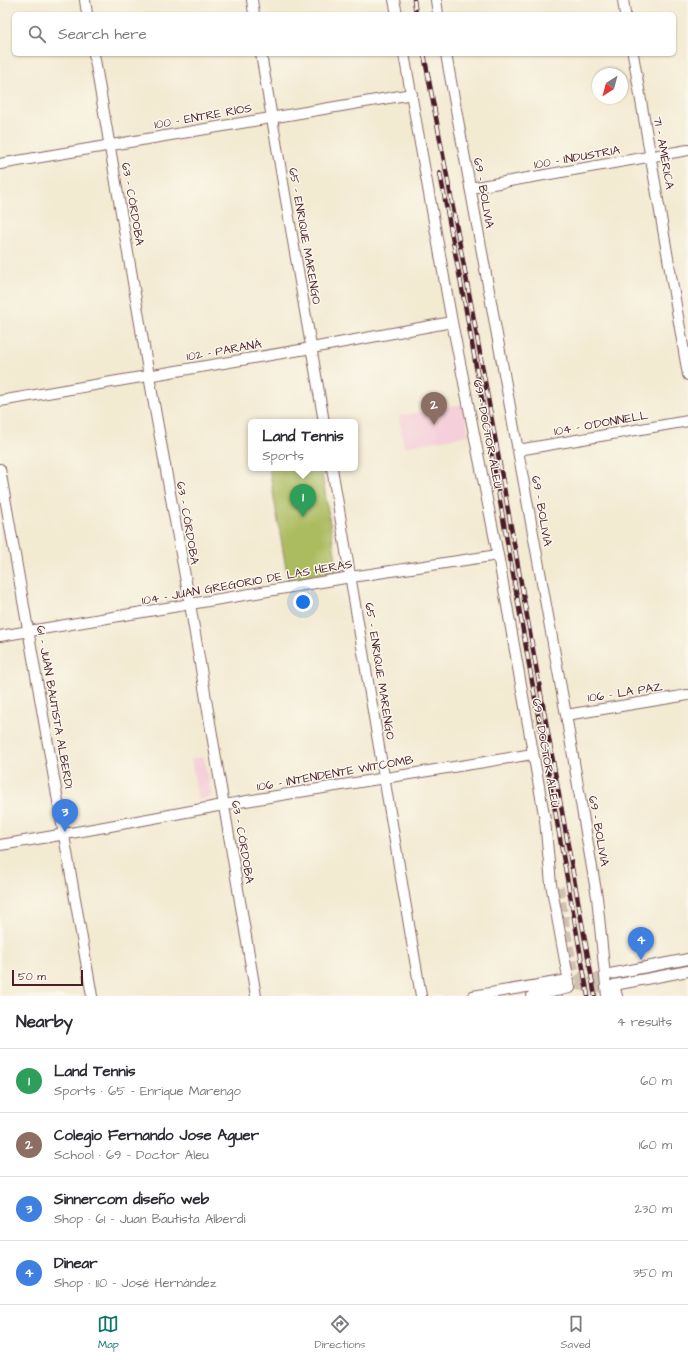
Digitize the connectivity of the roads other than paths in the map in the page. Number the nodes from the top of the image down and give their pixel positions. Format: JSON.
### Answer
{"nodes":[{"id":1,"x":85,"y":0,"type":"edge"},
{"id":2,"x":252,"y":0,"type":"edge"},
{"id":3,"x":394,"y":0,"type":"edge"},
{"id":4,"x":436,"y":0,"type":"edge"},
{"id":5,"x":623,"y":0,"type":"edge"},
{"id":6,"x":87,"y":12,"type":"edge"},
{"id":7,"x":254,"y":12,"type":"edge"},
{"id":8,"x":397,"y":12,"type":"edge"},
{"id":9,"x":438,"y":12,"type":"edge"},
{"id":10,"x":625,"y":12,"type":"edge"},
{"id":11,"x":94,"y":56,"type":"edge"},
{"id":12,"x":261,"y":56,"type":"edge"},
{"id":13,"x":404,"y":56,"type":"edge"},
{"id":14,"x":446,"y":56,"type":"edge"},
{"id":15,"x":633,"y":56,"type":"edge"},
{"id":16,"x":412,"y":94,"type":"junction"},
{"id":17,"x":272,"y":117,"type":"junction"},
{"id":18,"x":110,"y":146,"type":"junction"},
{"id":19,"x":688,"y":150,"type":"edge"},
{"id":20,"x":652,"y":157,"type":"junction"},
{"id":21,"x":0,"y":164,"type":"edge"},
{"id":22,"x":470,"y":188,"type":"junction"},
{"id":23,"x":452,"y":322,"type":"junction"},
{"id":24,"x":312,"y":348,"type":"junction"},
{"id":25,"x":688,"y":375,"type":"edge"},
{"id":26,"x":149,"y":376,"type":"junction"},
{"id":27,"x":0,"y":401,"type":"edge"},
{"id":28,"x":324,"y":419,"type":"edge"},
{"id":29,"x":688,"y":422,"type":"edge"},
{"id":30,"x":518,"y":450,"type":"junction"},
{"id":31,"x":0,"y":469,"type":"edge"},
{"id":32,"x":333,"y":471,"type":"edge"},
{"id":33,"x":498,"y":555,"type":"junction"},
{"id":34,"x":351,"y":577,"type":"junction"},
{"id":35,"x":190,"y":604,"type":"junction"},
{"id":36,"x":29,"y":632,"type":"junction"},
{"id":37,"x":0,"y":636,"type":"edge"},
{"id":38,"x":688,"y":695,"type":"edge"},
{"id":39,"x":566,"y":715,"type":"junction"},
{"id":40,"x":533,"y":754,"type":"junction"},
{"id":41,"x":384,"y":778,"type":"junction"},
{"id":42,"x":224,"y":805,"type":"junction"},
{"id":43,"x":545,"y":820,"type":"junction"},
{"id":44,"x":63,"y":835,"type":"junction"},
{"id":45,"x":0,"y":845,"type":"edge"},
{"id":46,"x":559,"y":887,"type":"tunnel mouth"},
{"id":47,"x":688,"y":959,"type":"edge"},
{"id":48,"x":688,"y":972,"type":"edge"},
{"id":49,"x":605,"y":975,"type":"junction"},
{"id":50,"x":569,"y":984,"type":"junction"},
{"id":51,"x":92,"y":996,"type":"edge"},
{"id":52,"x":256,"y":996,"type":"edge"},
{"id":53,"x":421,"y":996,"type":"edge"},
{"id":54,"x":473,"y":996,"type":"edge"},
{"id":55,"x":532,"y":996,"type":"edge"},
{"id":56,"x":606,"y":996,"type":"edge"},
{"id":57,"x":617,"y":996,"type":"edge"}],
"edges":[{"from":1,"to":6,"type":"street"},
{"from":2,"to":7,"type":"street"},
{"from":3,"to":8,"type":"street"},
{"from":4,"to":9,"type":"street"},
{"from":5,"to":10,"type":"street"},
{"from":11,"to":18,"type":"street","name":"63 - CÓRDOBA"},
{"from":12,"to":17,"type":"street","name":"65 - ENRIQUE MARENGO"},
{"from":13,"to":16,"type":"street","name":"69 - DOCTOR ALEU"},
{"from":14,"to":22,"type":"street","name":"69 - BOLIVIA"},
{"from":15,"to":20,"type":"street","name":"71 - AMÉRICA"},
{"from":16,"to":17,"type":"street","name":"100 - ENTRE RÍOS"},
{"from":16,"to":23,"type":"street","name":"69 - DOCTOR ALEU"},
{"from":17,"to":18,"type":"street","name":"100 - ENTRE RÍOS"},
{"from":17,"to":24,"type":"street","name":"65 - ENRIQUE MARENGO"},
{"from":18,"to":21,"type":"street","name":"100 - ENTRE RÍOS"},
{"from":18,"to":26,"type":"street","name":"63 - CÓRDOBA"},
{"from":19,"to":20,"type":"street","name":"100 - INDUSTRIA"},
{"from":20,"to":22,"type":"street","name":"100 - INDUSTRIA"},
{"from":20,"to":25,"type":"street","name":"71 - AMÉRICA"},
{"from":22,"to":30,"type":"street","name":"69 - BOLIVIA"},
{"from":23,"to":24,"type":"street","name":"102 - PARANÁ"},
{"from":23,"to":33,"type":"street","name":"69 - DOCTOR ALEU"},
{"from":24,"to":26,"type":"street","name":"102 - PARANÁ"},
{"from":24,"to":28,"type":"street","name":"65 - ENRIQUE MARENGO"},
{"from":26,"to":27,"type":"street","name":"102 - PARANÁ"},
{"from":26,"to":35,"type":"street","name":"63 - CÓRDOBA"},
{"from":29,"to":30,"type":"street","name":"104 - O'DONNELL"},
{"from":30,"to":39,"type":"street","name":"69 - BOLIVIA"},
{"from":31,"to":36,"type":"street","name":"61 - JUAN BAUTISTA ALBERDI"},
{"from":32,"to":34,"type":"street","name":"65 - ENRIQUE MARENGO"},
{"from":33,"to":34,"type":"street","name":"104 - JUAN GREGORIO DE LAS HERAS"},
{"from":33,"to":40,"type":"street","name":"69 - DOCTOR ALEU"},
{"from":34,"to":35,"type":"street","name":"104 - JUAN GREGORIO DE LAS HERAS"},
{"from":34,"to":41,"type":"street","name":"65 - ENRIQUE MARENGO"},
{"from":35,"to":36,"type":"street","name":"104 - JUAN GREGORIO DE LAS HERAS"},
{"from":35,"to":42,"type":"street","name":"63 - CÓRDOBA"},
{"from":36,"to":37,"type":"street","name":"104 - JUAN GREGORIO DE LAS HERAS"},
{"from":36,"to":44,"type":"street","name":"61 - JUAN BAUTISTA ALBERDI"},
{"from":38,"to":39,"type":"street","name":"106 - LA PAZ"},
{"from":39,"to":49,"type":"street","name":"69 - BOLIVIA"},
{"from":40,"to":41,"type":"street","name":"106 - INTENDENTE WITCOMB"},
{"from":40,"to":43,"type":"street","name":"69 - DOCTOR ALEU"},
{"from":41,"to":42,"type":"street","name":"106 - INTENDENTE WITCOMB"},
{"from":41,"to":53,"type":"street","name":"65 - ENRIQUE MARENGO"},
{"from":42,"to":44,"type":"street","name":"106 - INTENDENTE WITCOMB"},
{"from":42,"to":52,"type":"street","name":"63 - CÓRDOBA"},
{"from":43,"to":46,"type":"street","name":"69 - DOCTOR ALEU"},
{"from":43,"to":50,"type":"street","name":"69 - DOCTOR ALEU"},
{"from":44,"to":45,"type":"street","name":"106 - INTENDENTE WITCOMB"},
{"from":44,"to":51,"type":"street","name":"61 - JUAN BAUTISTA ALBERDI"},
{"from":47,"to":49,"type":"street"},
{"from":48,"to":57,"type":"street"},
{"from":49,"to":56,"type":"street","name":"69 - BOLIVIA"},
{"from":50,"to":54,"type":"street"},
{"from":50,"to":55,"type":"street"}]}
